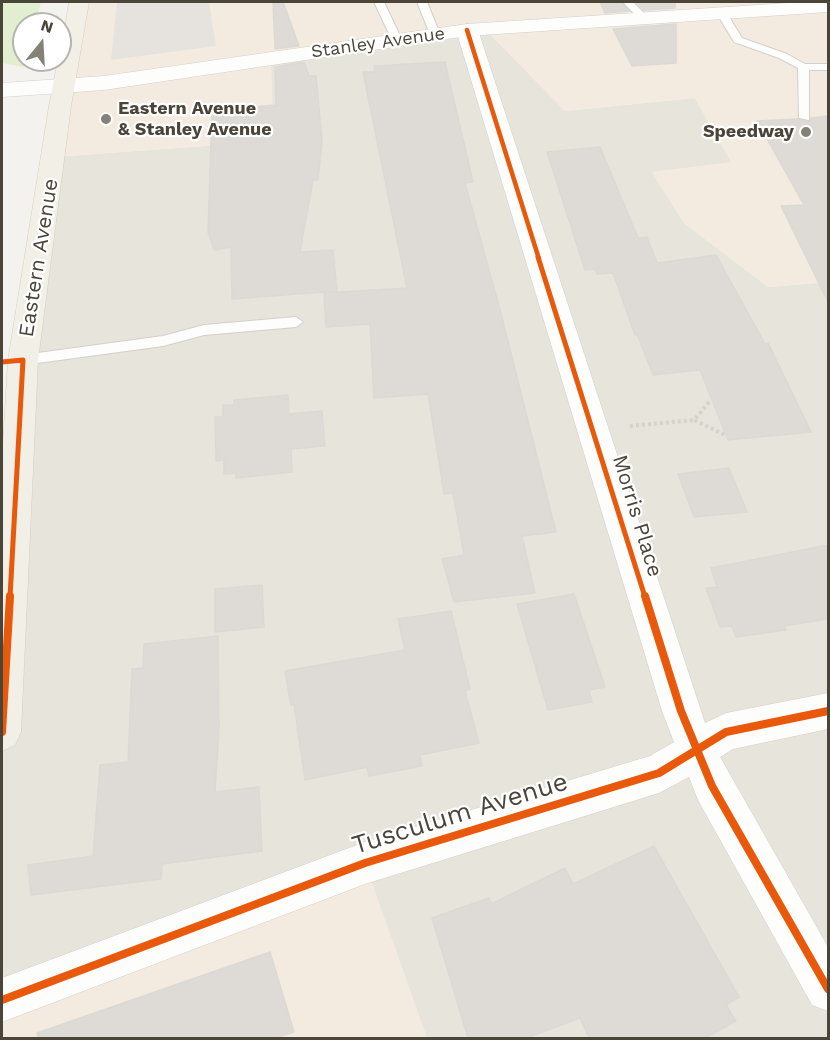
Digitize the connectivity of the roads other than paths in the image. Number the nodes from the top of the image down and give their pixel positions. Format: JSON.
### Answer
{"nodes":[{"id":1,"x":79,"y":2,"type":"edge"},
{"id":2,"x":379,"y":2,"type":"edge"},
{"id":3,"x":422,"y":2,"type":"edge"},
{"id":4,"x":828,"y":6,"type":"edge"},
{"id":5,"x":635,"y":9,"type":"edge"},
{"id":6,"x":721,"y":12,"type":"junction"},
{"id":7,"x":467,"y":30,"type":"junction"},
{"id":8,"x":435,"y":34,"type":"junction"},
{"id":9,"x":397,"y":40,"type":"junction"},
{"id":10,"x":803,"y":67,"type":"junction"},
{"id":11,"x":828,"y":67,"type":"edge"},
{"id":12,"x":64,"y":84,"type":"junction"},
{"id":13,"x":2,"y":90,"type":"edge"},
{"id":14,"x":805,"y":118,"type":"dead end"},
{"id":15,"x":296,"y":322,"type":"dead end"},
{"id":16,"x":23,"y":360,"type":"junction"},
{"id":17,"x":828,"y":711,"type":"edge"},
{"id":18,"x":2,"y":732,"type":"edge"},
{"id":19,"x":696,"y":752,"type":"junction"},
{"id":20,"x":828,"y":989,"type":"edge"},
{"id":21,"x":2,"y":1000,"type":"edge"}],
"edges":[{"from":1,"to":12,"type":"main road","name":"Eastern Avenue"},
{"from":2,"to":9,"type":"lane"},
{"from":3,"to":8,"type":"lane"},
{"from":4,"to":6,"type":"street","name":"Stanley Avenue"},
{"from":5,"to":6,"type":"street","name":"Stanley Avenue"},
{"from":5,"to":7,"type":"street","name":"Stanley Avenue"},
{"from":6,"to":10,"type":"lane"},
{"from":7,"to":8,"type":"street","name":"Stanley Avenue"},
{"from":7,"to":19,"type":"street","name":"Morris Place"},
{"from":8,"to":9,"type":"street","name":"Stanley Avenue"},
{"from":9,"to":12,"type":"street","name":"Stanley Avenue"},
{"from":10,"to":11,"type":"lane"},
{"from":10,"to":14,"type":"lane"},
{"from":12,"to":13,"type":"street","name":"Stanley Avenue"},
{"from":12,"to":16,"type":"main road","name":"Eastern Avenue"},
{"from":15,"to":16,"type":"lane"},
{"from":16,"to":18,"type":"main road","name":"Eastern Avenue"},
{"from":17,"to":19,"type":"street","name":"Tusculum Avenue"},
{"from":19,"to":20,"type":"street","name":"Morris Place"},
{"from":19,"to":21,"type":"street","name":"Tusculum Avenue"}]}
